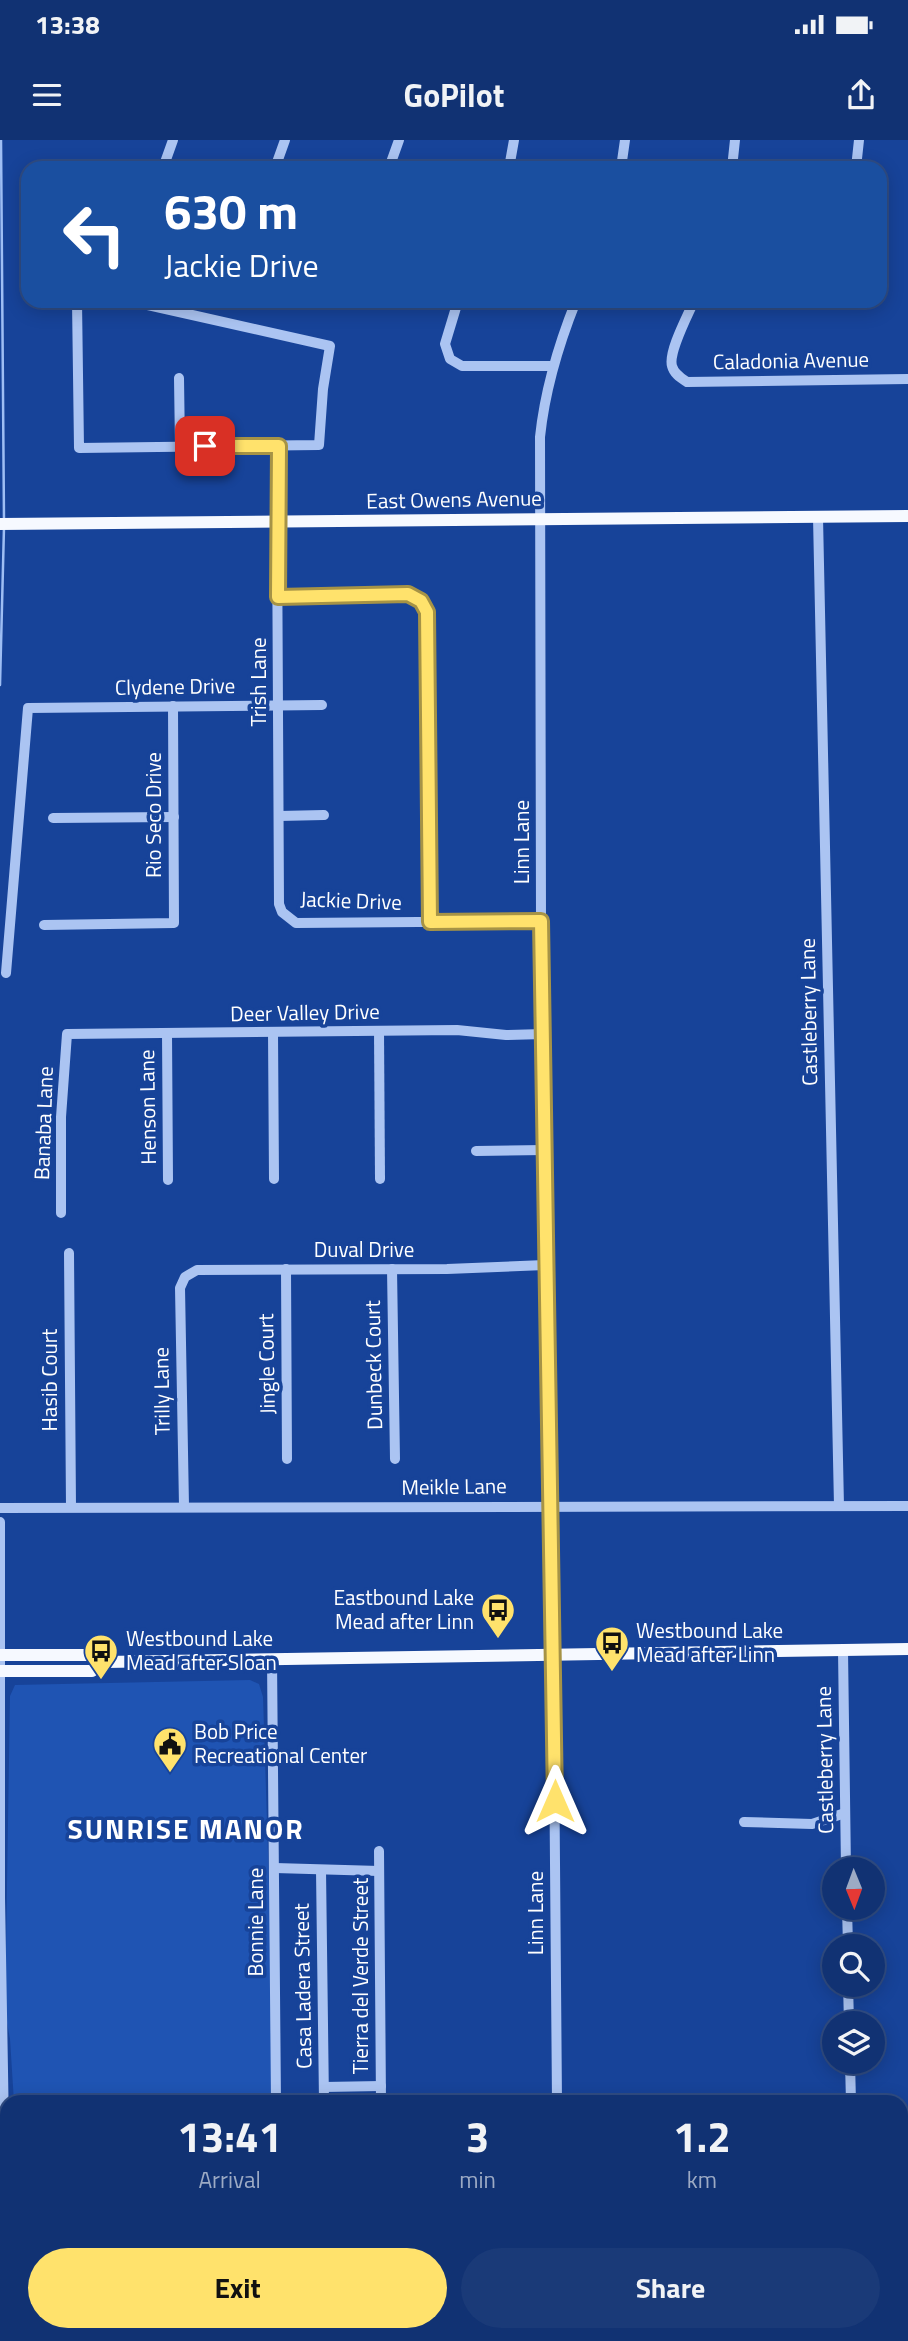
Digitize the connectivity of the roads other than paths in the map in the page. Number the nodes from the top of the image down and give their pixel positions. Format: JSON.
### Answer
{"nodes":[{"id":1,"x":173,"y":140,"type":"edge"},
{"id":2,"x":285,"y":140,"type":"edge"},
{"id":3,"x":399,"y":140,"type":"edge"},
{"id":4,"x":514,"y":140,"type":"edge"},
{"id":5,"x":625,"y":140,"type":"edge"},
{"id":6,"x":735,"y":140,"type":"edge"},
{"id":7,"x":859,"y":140,"type":"edge"},
{"id":8,"x":166,"y":161,"type":"edge"},
{"id":9,"x":278,"y":161,"type":"edge"},
{"id":10,"x":392,"y":161,"type":"edge"},
{"id":11,"x":510,"y":161,"type":"edge"},
{"id":12,"x":622,"y":161,"type":"edge"},
{"id":13,"x":733,"y":161,"type":"edge"},
{"id":14,"x":857,"y":161,"type":"edge"},
{"id":15,"x":77,"y":308,"type":"edge"},
{"id":16,"x":161,"y":308,"type":"edge"},
{"id":17,"x":456,"y":308,"type":"edge"},
{"id":18,"x":573,"y":308,"type":"edge"},
{"id":19,"x":691,"y":308,"type":"edge"},
{"id":20,"x":552,"y":366,"type":"junction"},
{"id":21,"x":179,"y":378,"type":"dead end"},
{"id":22,"x":908,"y":379,"type":"edge"},
{"id":23,"x":279,"y":446,"type":"junction"},
{"id":24,"x":180,"y":447,"type":"junction"},
{"id":25,"x":908,"y":516,"type":"edge"},
{"id":26,"x":818,"y":517,"type":"junction"},
{"id":27,"x":541,"y":518,"type":"junction"},
{"id":28,"x":277,"y":522,"type":"junction"},
{"id":29,"x":0,"y":524,"type":"edge"},
{"id":30,"x":278,"y":597,"type":"junction"},
{"id":31,"x":278,"y":705,"type":"junction"},
{"id":32,"x":322,"y":705,"type":"dead end"},
{"id":33,"x":173,"y":706,"type":"junction"},
{"id":34,"x":279,"y":816,"type":"junction"},
{"id":35,"x":324,"y":816,"type":"dead end"},
{"id":36,"x":173,"y":817,"type":"junction"},
{"id":37,"x":53,"y":818,"type":"dead end"},
{"id":38,"x":286,"y":916,"type":"joint"},
{"id":39,"x":541,"y":921,"type":"junction"},
{"id":40,"x":430,"y":922,"type":"junction"},
{"id":41,"x":44,"y":925,"type":"dead end"},
{"id":42,"x":6,"y":974,"type":"dead end"},
{"id":43,"x":379,"y":1031,"type":"junction"},
{"id":44,"x":273,"y":1032,"type":"junction"},
{"id":45,"x":167,"y":1033,"type":"junction"},
{"id":46,"x":67,"y":1034,"type":"joint"},
{"id":47,"x":542,"y":1034,"type":"junction"},
{"id":48,"x":544,"y":1150,"type":"junction"},
{"id":49,"x":476,"y":1151,"type":"dead end"},
{"id":50,"x":274,"y":1179,"type":"dead end"},
{"id":51,"x":380,"y":1179,"type":"dead end"},
{"id":52,"x":168,"y":1180,"type":"dead end"},
{"id":53,"x":61,"y":1213,"type":"dead end"},
{"id":54,"x":68,"y":1253,"type":"dead end"},
{"id":55,"x":545,"y":1265,"type":"junction"},
{"id":56,"x":286,"y":1269,"type":"junction"},
{"id":57,"x":392,"y":1269,"type":"junction"},
{"id":58,"x":185,"y":1277,"type":"joint"},
{"id":59,"x":288,"y":1459,"type":"dead end"},
{"id":60,"x":395,"y":1459,"type":"dead end"},
{"id":61,"x":552,"y":1505,"type":"junction"},
{"id":62,"x":184,"y":1506,"type":"junction"},
{"id":63,"x":839,"y":1506,"type":"junction"},
{"id":64,"x":908,"y":1506,"type":"edge"},
{"id":65,"x":71,"y":1507,"type":"junction"},
{"id":66,"x":0,"y":1508,"type":"edge"},
{"id":67,"x":0,"y":1522,"type":"edge"},
{"id":68,"x":908,"y":1649,"type":"edge"},
{"id":69,"x":843,"y":1650,"type":"junction"},
{"id":70,"x":554,"y":1654,"type":"junction"},
{"id":71,"x":0,"y":1655,"type":"edge"},
{"id":72,"x":272,"y":1659,"type":"junction"},
{"id":73,"x":106,"y":1662,"type":"junction"},
{"id":74,"x":0,"y":1671,"type":"edge"},
{"id":75,"x":845,"y":1813,"type":"junction"},
{"id":76,"x":744,"y":1822,"type":"dead end"},
{"id":77,"x":379,"y":1851,"type":"dead end"},
{"id":78,"x":846,"y":1857,"type":"edge"},
{"id":79,"x":275,"y":1868,"type":"junction"},
{"id":80,"x":321,"y":1870,"type":"junction"},
{"id":81,"x":379,"y":1871,"type":"junction"},
{"id":82,"x":850,"y":2074,"type":"edge"},
{"id":83,"x":381,"y":2086,"type":"junction"},
{"id":84,"x":324,"y":2087,"type":"junction"},
{"id":85,"x":3,"y":2095,"type":"edge"},
{"id":86,"x":276,"y":2095,"type":"edge"},
{"id":87,"x":324,"y":2095,"type":"edge"},
{"id":88,"x":382,"y":2095,"type":"edge"},
{"id":89,"x":557,"y":2095,"type":"edge"},
{"id":90,"x":850,"y":2095,"type":"edge"}],
"edges":[{"from":1,"to":8,"type":"street"},
{"from":2,"to":9,"type":"street"},
{"from":3,"to":10,"type":"street"},
{"from":4,"to":11,"type":"street"},
{"from":5,"to":12,"type":"street"},
{"from":6,"to":13,"type":"street"},
{"from":7,"to":14,"type":"street"},
{"from":15,"to":24,"type":"street"},
{"from":16,"to":23,"type":"street"},
{"from":17,"to":20,"type":"street"},
{"from":18,"to":20,"type":"street","name":"Linn Lane"},
{"from":19,"to":22,"type":"street","name":"Caladonia Avenue"},
{"from":20,"to":27,"type":"street","name":"Linn Lane"},
{"from":21,"to":24,"type":"street"},
{"from":23,"to":24,"type":"street"},
{"from":23,"to":28,"type":"street","name":"Trish Lane"},
{"from":25,"to":26,"type":"main road","name":"East Owens Avenue"},
{"from":26,"to":27,"type":"main road","name":"East Owens Avenue"},
{"from":26,"to":63,"type":"street","name":"Castleberry Lane"},
{"from":27,"to":28,"type":"main road","name":"East Owens Avenue"},
{"from":27,"to":39,"type":"street","name":"Linn Lane"},
{"from":28,"to":29,"type":"main road","name":"East Owens Avenue"},
{"from":28,"to":30,"type":"street","name":"Trish Lane"},
{"from":30,"to":31,"type":"street","name":"Trish Lane"},
{"from":30,"to":40,"type":"street"},
{"from":31,"to":32,"type":"street","name":"Clydene Drive"},
{"from":31,"to":33,"type":"street","name":"Clydene Drive"},
{"from":31,"to":34,"type":"street","name":"Trish Lane"},
{"from":33,"to":36,"type":"street","name":"Rio Seco Drive"},
{"from":33,"to":42,"type":"street","name":"Clydene Drive"},
{"from":34,"to":35,"type":"street"},
{"from":34,"to":38,"type":"street","name":"Trish Lane"},
{"from":36,"to":37,"type":"street"},
{"from":36,"to":41,"type":"street","name":"Rio Seco Drive"},
{"from":38,"to":40,"type":"street","name":"Jackie Drive"},
{"from":39,"to":40,"type":"street","name":"Jackie Drive"},
{"from":39,"to":47,"type":"street","name":"Linn Lane"},
{"from":43,"to":44,"type":"street","name":"Deer Valley Drive"},
{"from":43,"to":47,"type":"street","name":"Deer Valley Drive"},
{"from":43,"to":51,"type":"street"},
{"from":44,"to":45,"type":"street","name":"Deer Valley Drive"},
{"from":44,"to":50,"type":"street"},
{"from":45,"to":46,"type":"street","name":"Deer Valley Drive"},
{"from":45,"to":52,"type":"street","name":"Henson Lane"},
{"from":46,"to":53,"type":"street","name":"Banaba Lane"},
{"from":47,"to":48,"type":"street","name":"Linn Lane"},
{"from":48,"to":49,"type":"street"},
{"from":48,"to":55,"type":"street","name":"Linn Lane"},
{"from":54,"to":65,"type":"street","name":"Hasib Court"},
{"from":55,"to":57,"type":"street","name":"Duval Drive"},
{"from":55,"to":61,"type":"street","name":"Linn Lane"},
{"from":56,"to":57,"type":"street","name":"Duval Drive"},
{"from":56,"to":58,"type":"street","name":"Duval Drive"},
{"from":56,"to":59,"type":"street","name":"Jingle Court"},
{"from":57,"to":60,"type":"street","name":"Dunbeck Court"},
{"from":58,"to":62,"type":"street","name":"Trilly Lane"},
{"from":61,"to":62,"type":"street","name":"Meikle Lane"},
{"from":61,"to":63,"type":"street","name":"Meikle Lane"},
{"from":61,"to":70,"type":"street","name":"Linn Lane"},
{"from":62,"to":65,"type":"street","name":"Meikle Lane"},
{"from":63,"to":64,"type":"street","name":"Meikle Lane"},
{"from":65,"to":66,"type":"street","name":"Meikle Lane"},
{"from":67,"to":71,"type":"street"},
{"from":68,"to":69,"type":"main road"},
{"from":69,"to":70,"type":"main road"},
{"from":69,"to":75,"type":"street","name":"Castleberry Lane"},
{"from":70,"to":72,"type":"main road"},
{"from":70,"to":89,"type":"street","name":"Linn Lane"},
{"from":71,"to":73,"type":"main road"},
{"from":71,"to":74,"type":"street"},
{"from":72,"to":73,"type":"main road"},
{"from":72,"to":79,"type":"street","name":"Bonnie Lane"},
{"from":73,"to":74,"type":"main road"},
{"from":74,"to":85,"type":"street"},
{"from":75,"to":76,"type":"street"},
{"from":75,"to":78,"type":"street","name":"Castleberry Lane"},
{"from":77,"to":81,"type":"street","name":"Tierra del Verde Street"},
{"from":79,"to":80,"type":"street"},
{"from":79,"to":86,"type":"street","name":"Bonnie Lane"},
{"from":80,"to":81,"type":"street"},
{"from":80,"to":84,"type":"street","name":"Casa Ladera Street"},
{"from":81,"to":83,"type":"street","name":"Tierra del Verde Street"},
{"from":82,"to":90,"type":"street"},
{"from":83,"to":84,"type":"street"},
{"from":83,"to":88,"type":"street","name":"Tierra del Verde Street"},
{"from":84,"to":87,"type":"street","name":"Casa Ladera Street"}]}
